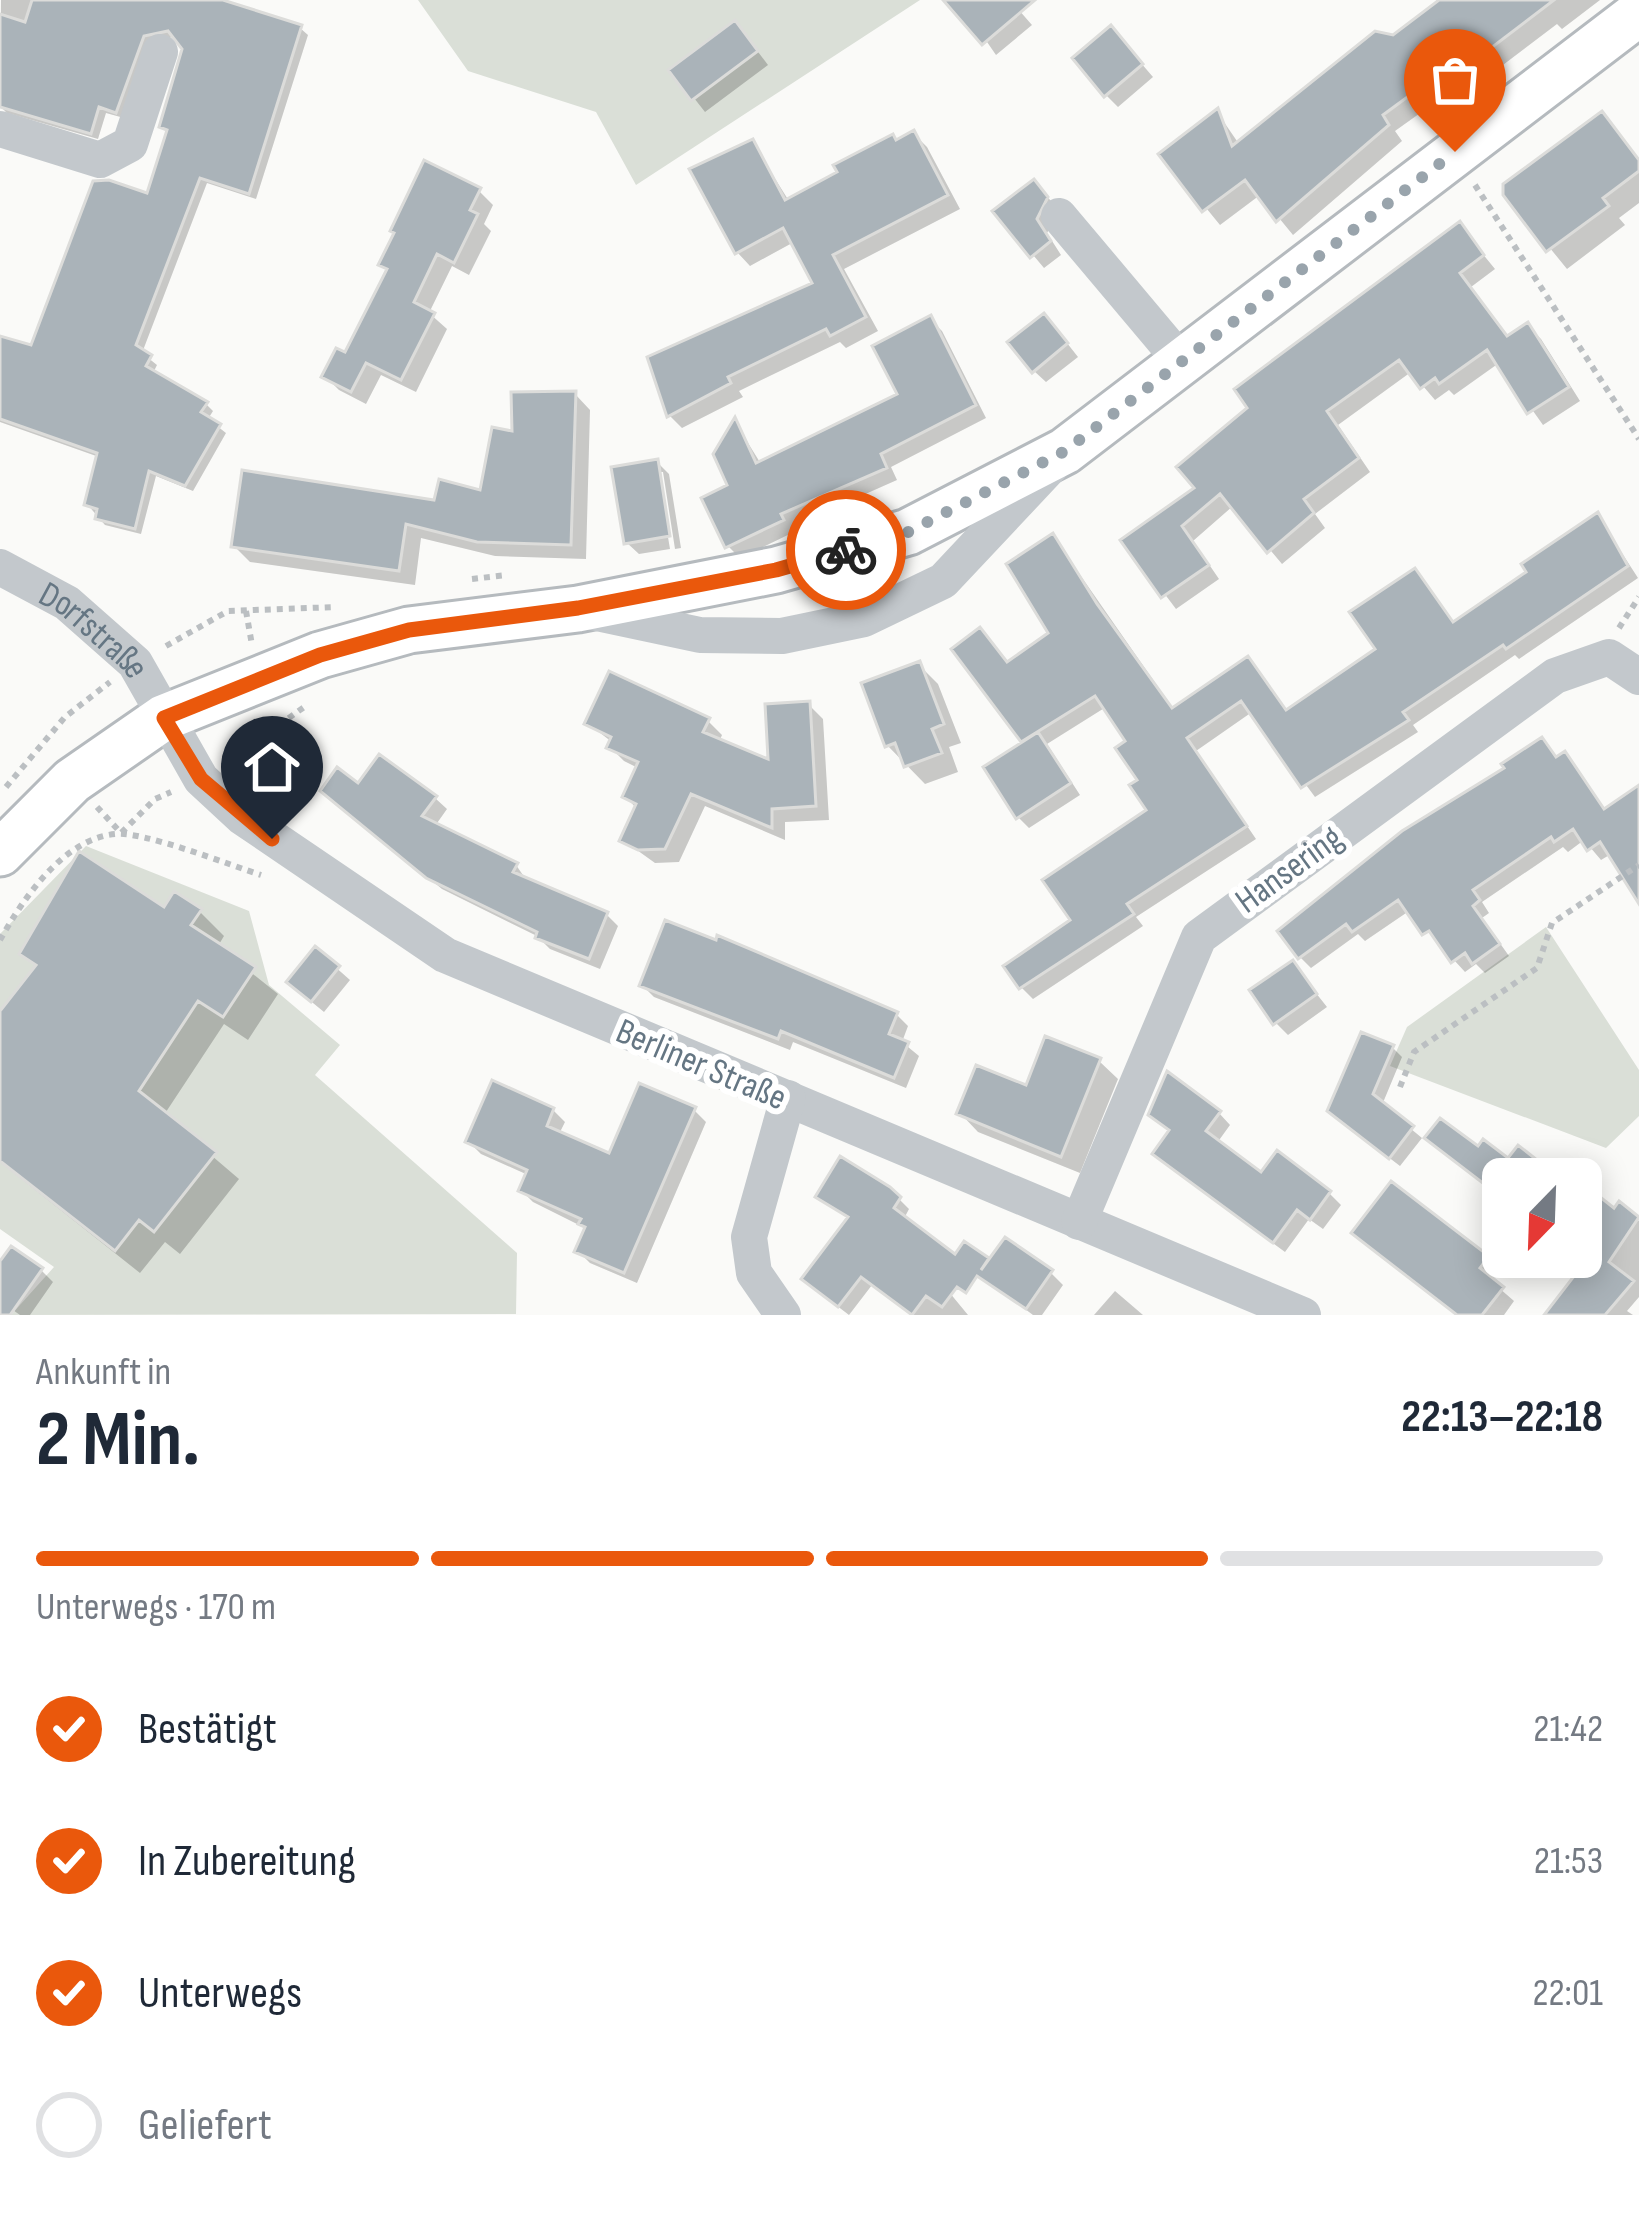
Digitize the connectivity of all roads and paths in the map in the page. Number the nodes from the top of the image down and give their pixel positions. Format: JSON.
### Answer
{"nodes":[{"id":1,"x":1639,"y":13,"type":"edge"},
{"id":2,"x":160,"y":52,"type":"dead end"},
{"id":3,"x":0,"y":129,"type":"edge"},
{"id":4,"x":1455,"y":152,"type":"junction"},
{"id":5,"x":1059,"y":216,"type":"dead end"},
{"id":6,"x":1181,"y":361,"type":"junction"},
{"id":7,"x":1639,"y":439,"type":"edge"},
{"id":8,"x":1065,"y":451,"type":"junction"},
{"id":9,"x":0,"y":567,"type":"edge"},
{"id":10,"x":511,"y":575,"type":"dead end"},
{"id":11,"x":466,"y":580,"type":"dead end"},
{"id":12,"x":353,"y":603,"type":"dead end"},
{"id":13,"x":578,"y":608,"type":"junction"},
{"id":14,"x":135,"y":663,"type":"junction"},
{"id":15,"x":1639,"y":677,"type":"edge"},
{"id":16,"x":310,"y":704,"type":"dead end"},
{"id":17,"x":164,"y":718,"type":"junction"},
{"id":18,"x":201,"y":779,"type":"junction"},
{"id":19,"x":0,"y":795,"type":"edge"},
{"id":20,"x":0,"y":853,"type":"edge"},
{"id":21,"x":1639,"y":866,"type":"edge"},
{"id":22,"x":279,"y":881,"type":"dead end"},
{"id":23,"x":0,"y":940,"type":"edge"},
{"id":24,"x":1400,"y":1087,"type":"dead end"},
{"id":25,"x":788,"y":1098,"type":"junction"},
{"id":26,"x":1079,"y":1222,"type":"junction"},
{"id":27,"x":783,"y":1315,"type":"edge"},
{"id":28,"x":1303,"y":1315,"type":"edge"}],
"edges":[{"from":1,"to":4,"type":"main road","name":"Dorfstraße"},
{"from":2,"to":3,"type":"street"},
{"from":4,"to":6,"type":"main road","name":"Dorfstraße"},
{"from":4,"to":7,"type":"path"},
{"from":5,"to":6,"type":"street"},
{"from":6,"to":8,"type":"main road","name":"Dorfstraße"},
{"from":8,"to":13,"type":"main road","name":"Dorfstraße"},
{"from":8,"to":13,"type":"street","name":"Dorfstraße"},
{"from":9,"to":14,"type":"street","name":"Dorfstraße"},
{"from":10,"to":11,"type":"path"},
{"from":12,"to":14,"type":"path"},
{"from":13,"to":17,"type":"main road","name":"Dorfstraße"},
{"from":14,"to":17,"type":"street","name":"Dorfstraße"},
{"from":14,"to":19,"type":"path"},
{"from":15,"to":26,"type":"street","name":"Hansering"},
{"from":16,"to":18,"type":"path"},
{"from":17,"to":18,"type":"street","name":"Berliner Straße"},
{"from":17,"to":20,"type":"main road"},
{"from":18,"to":25,"type":"street","name":"Berliner Straße"},
{"from":21,"to":24,"type":"path"},
{"from":22,"to":23,"type":"path"},
{"from":25,"to":26,"type":"street","name":"Berliner Straße"},
{"from":25,"to":27,"type":"street"},
{"from":26,"to":28,"type":"street","name":"Berliner Straße"}]}
